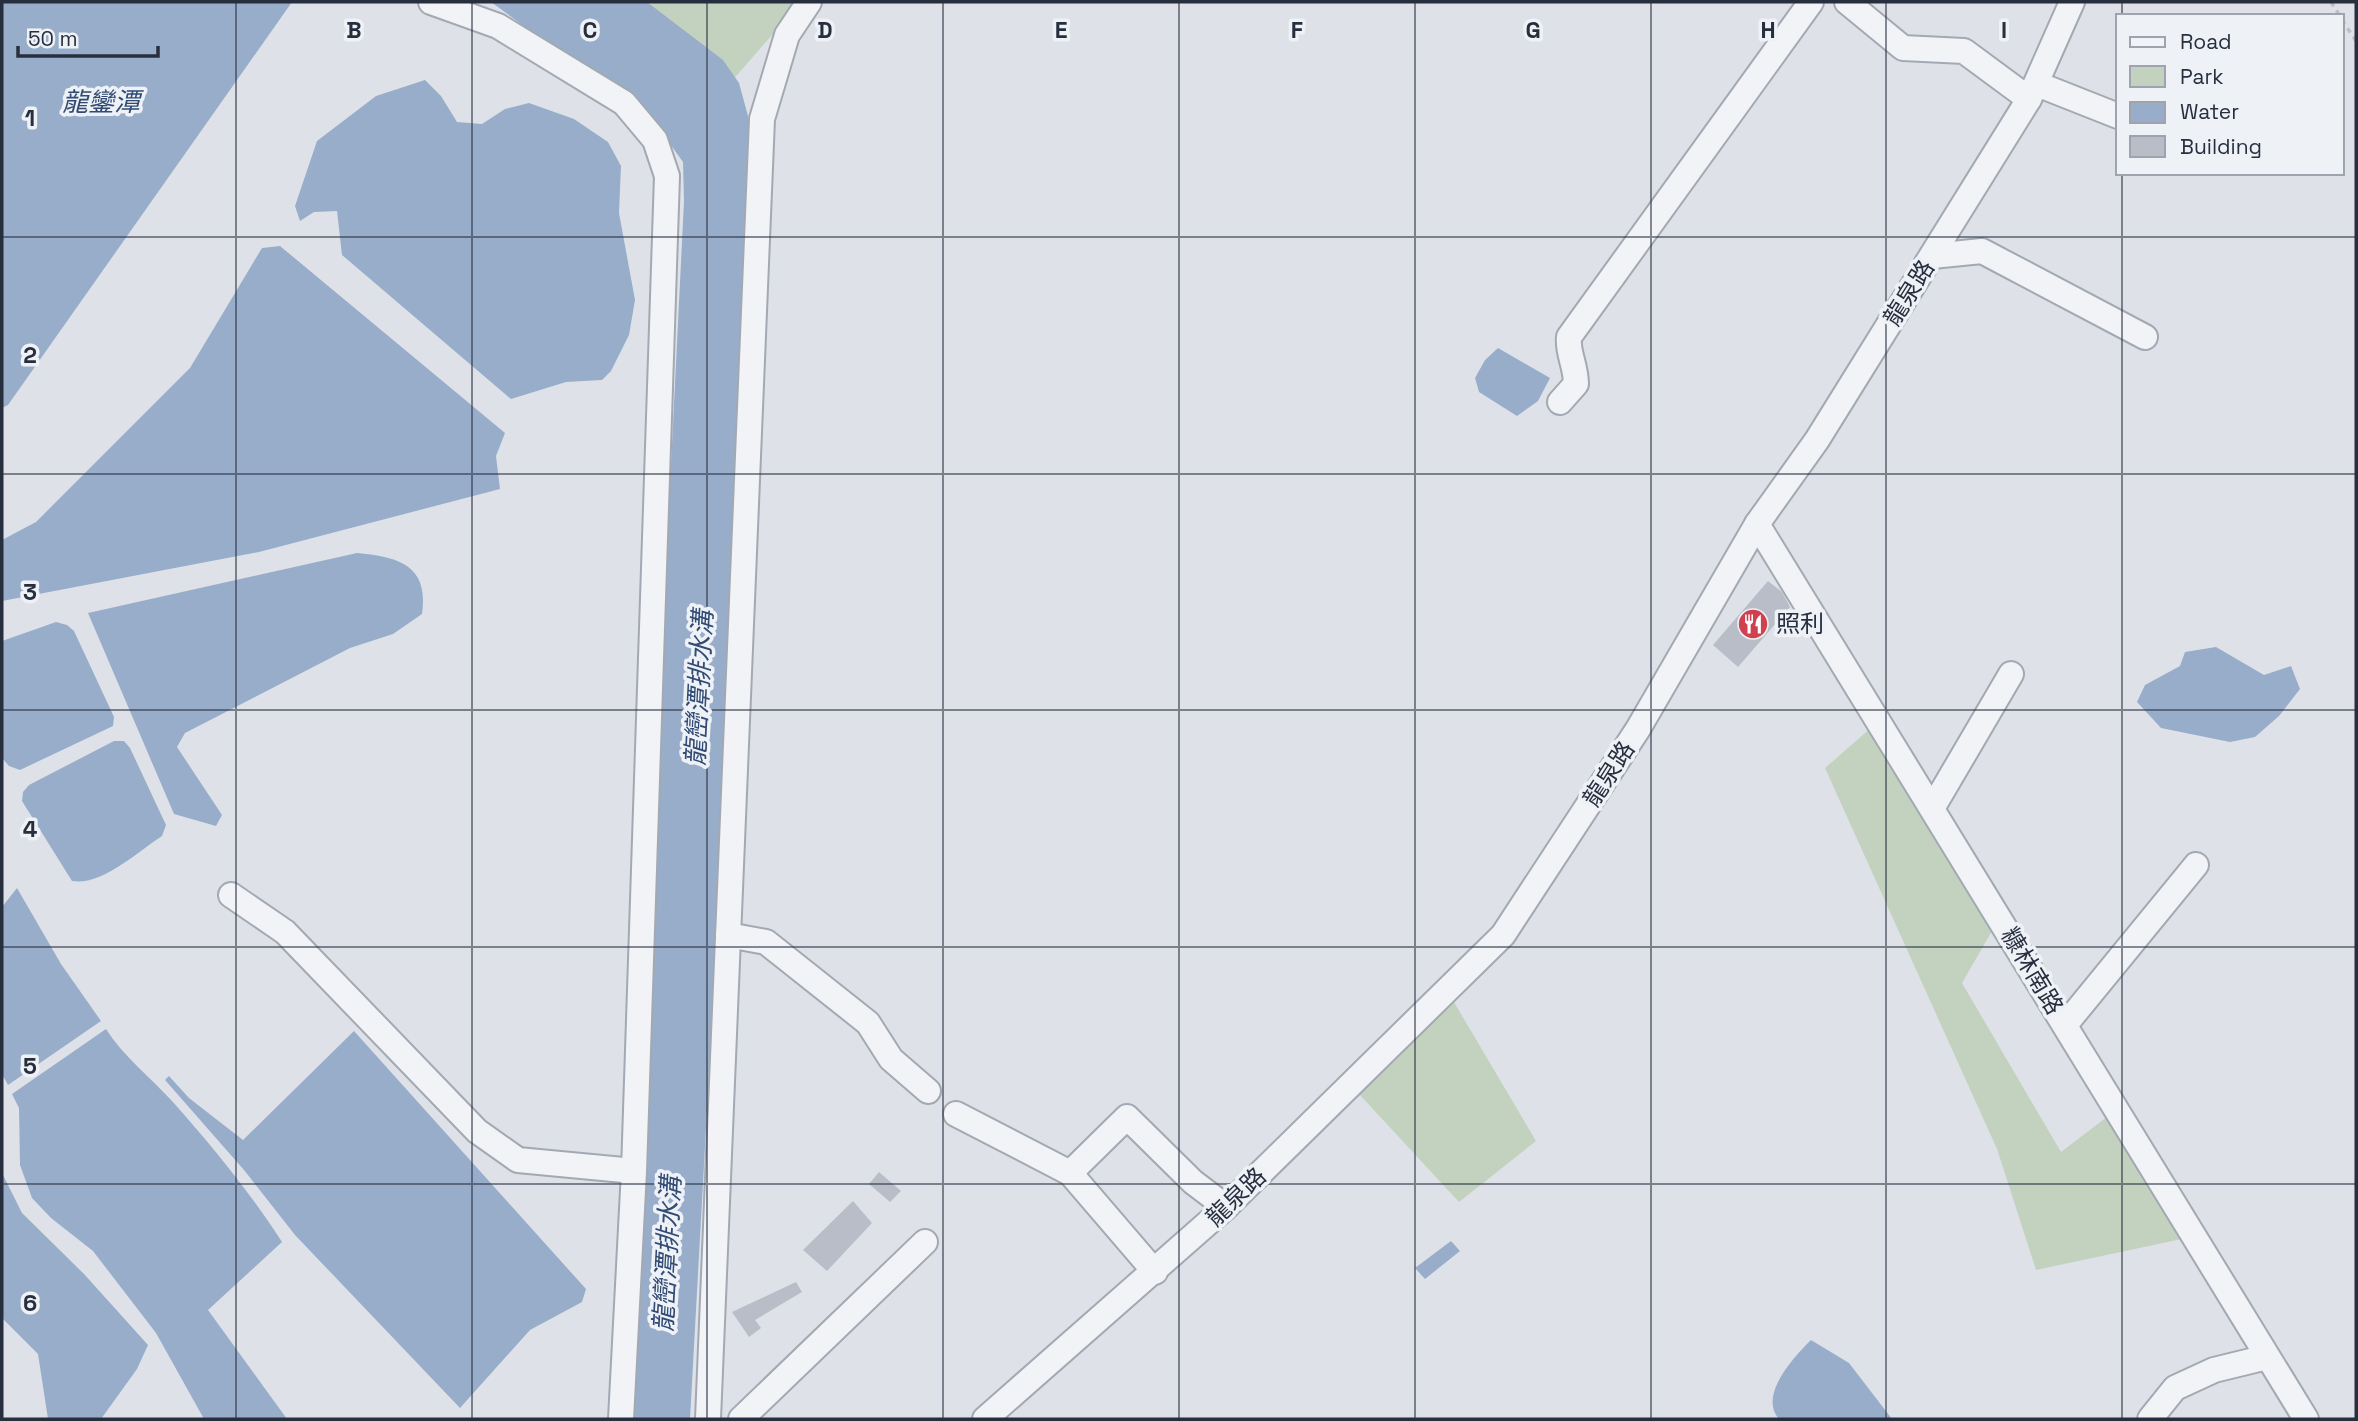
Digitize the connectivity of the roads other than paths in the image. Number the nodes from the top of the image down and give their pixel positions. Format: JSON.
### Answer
{"nodes":[{"id":1,"x":431,"y":2,"type":"edge"},
{"id":2,"x":809,"y":2,"type":"edge"},
{"id":3,"x":1811,"y":2,"type":"edge"},
{"id":4,"x":1847,"y":2,"type":"edge"},
{"id":5,"x":2073,"y":2,"type":"edge"},
{"id":6,"x":2033,"y":92,"type":"junction"},
{"id":7,"x":2116,"y":115,"type":"edge"},
{"id":8,"x":1932,"y":256,"type":"junction"},
{"id":9,"x":2145,"y":337,"type":"dead end"},
{"id":10,"x":1560,"y":402,"type":"dead end"},
{"id":11,"x":1757,"y":524,"type":"junction"},
{"id":12,"x":2011,"y":674,"type":"dead end"},
{"id":13,"x":1933,"y":807,"type":"junction"},
{"id":14,"x":2196,"y":865,"type":"dead end"},
{"id":15,"x":231,"y":895,"type":"dead end"},
{"id":16,"x":728,"y":935,"type":"junction"},
{"id":17,"x":2065,"y":1025,"type":"junction"},
{"id":18,"x":928,"y":1091,"type":"dead end"},
{"id":19,"x":956,"y":1114,"type":"dead end"},
{"id":20,"x":634,"y":1171,"type":"junction"},
{"id":21,"x":1070,"y":1173,"type":"junction"},
{"id":22,"x":1226,"y":1207,"type":"junction"},
{"id":23,"x":925,"y":1242,"type":"dead end"},
{"id":24,"x":1155,"y":1272,"type":"junction"},
{"id":25,"x":2267,"y":1357,"type":"junction"},
{"id":26,"x":621,"y":1419,"type":"edge"},
{"id":27,"x":708,"y":1419,"type":"edge"},
{"id":28,"x":741,"y":1419,"type":"edge"},
{"id":29,"x":985,"y":1419,"type":"edge"},
{"id":30,"x":2150,"y":1419,"type":"edge"},
{"id":31,"x":2306,"y":1419,"type":"edge"}],
"edges":[{"from":1,"to":20,"type":"street"},
{"from":2,"to":16,"type":"street"},
{"from":3,"to":10,"type":"street"},
{"from":4,"to":6,"type":"street"},
{"from":5,"to":6,"type":"street","name":"龍泉路"},
{"from":6,"to":7,"type":"street"},
{"from":6,"to":8,"type":"street","name":"龍泉路"},
{"from":8,"to":9,"type":"street"},
{"from":8,"to":11,"type":"street","name":"龍泉路"},
{"from":11,"to":13,"type":"street","name":"糠林南路"},
{"from":11,"to":22,"type":"street","name":"龍泉路"},
{"from":12,"to":13,"type":"street"},
{"from":13,"to":17,"type":"street","name":"糠林南路"},
{"from":14,"to":17,"type":"street"},
{"from":15,"to":20,"type":"street"},
{"from":16,"to":18,"type":"street"},
{"from":16,"to":27,"type":"street"},
{"from":17,"to":25,"type":"street","name":"糠林南路"},
{"from":19,"to":21,"type":"street"},
{"from":20,"to":26,"type":"street"},
{"from":21,"to":22,"type":"street"},
{"from":21,"to":24,"type":"street"},
{"from":22,"to":24,"type":"street","name":"龍泉路"},
{"from":23,"to":28,"type":"street"},
{"from":24,"to":29,"type":"street","name":"龍泉路"},
{"from":25,"to":30,"type":"street"},
{"from":25,"to":31,"type":"street","name":"糠林南路"}]}
